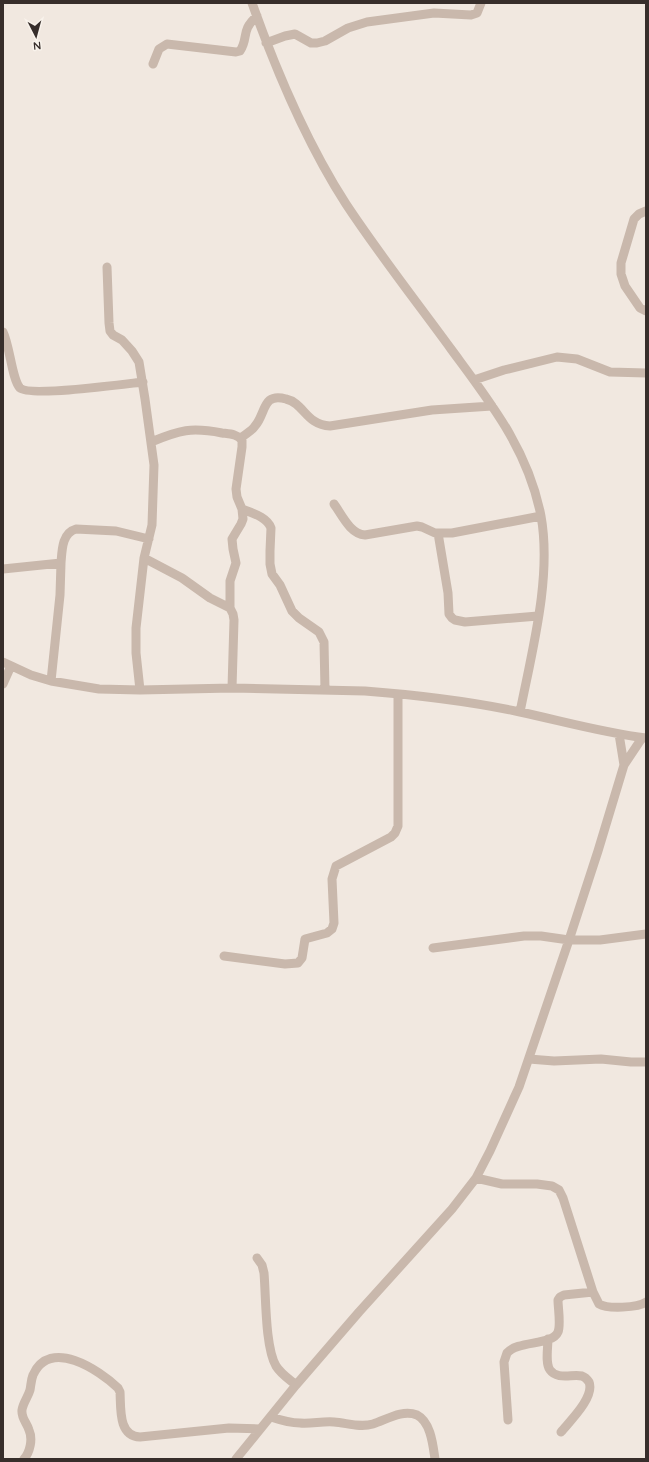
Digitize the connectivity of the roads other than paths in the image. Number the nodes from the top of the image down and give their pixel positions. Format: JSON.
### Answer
{"nodes":[{"id":1,"x":252,"y":3,"type":"edge"},
{"id":2,"x":481,"y":3,"type":"edge"},
{"id":3,"x":257,"y":16,"type":"junction"},
{"id":4,"x":266,"y":43,"type":"junction"},
{"id":5,"x":153,"y":64,"type":"dead end"},
{"id":6,"x":646,"y":212,"type":"edge"},
{"id":7,"x":108,"y":267,"type":"dead end"},
{"id":8,"x":646,"y":311,"type":"edge"},
{"id":9,"x":3,"y":332,"type":"edge"},
{"id":10,"x":6,"y":350,"type":"edge"},
{"id":11,"x":646,"y":373,"type":"edge"},
{"id":12,"x":474,"y":380,"type":"junction"},
{"id":13,"x":142,"y":382,"type":"junction"},
{"id":14,"x":492,"y":406,"type":"junction"},
{"id":15,"x":240,"y":438,"type":"junction"},
{"id":16,"x":151,"y":442,"type":"junction"},
{"id":17,"x":334,"y":504,"type":"dead end"},
{"id":18,"x":242,"y":509,"type":"junction"},
{"id":19,"x":541,"y":516,"type":"junction"},
{"id":20,"x":438,"y":533,"type":"junction"},
{"id":21,"x":149,"y":539,"type":"junction"},
{"id":22,"x":144,"y":558,"type":"junction"},
{"id":23,"x":61,"y":563,"type":"junction"},
{"id":24,"x":3,"y":569,"type":"edge"},
{"id":25,"x":230,"y":608,"type":"junction"},
{"id":26,"x":538,"y":616,"type":"junction"},
{"id":27,"x":7,"y":664,"type":"edge"},
{"id":28,"x":51,"y":681,"type":"junction"},
{"id":29,"x":3,"y":684,"type":"edge"},
{"id":30,"x":232,"y":688,"type":"junction"},
{"id":31,"x":140,"y":690,"type":"junction"},
{"id":32,"x":325,"y":690,"type":"junction"},
{"id":33,"x":398,"y":694,"type":"junction"},
{"id":34,"x":520,"y":712,"type":"junction"},
{"id":35,"x":619,"y":734,"type":"junction"},
{"id":36,"x":644,"y":738,"type":"edge"},
{"id":37,"x":624,"y":765,"type":"junction"},
{"id":38,"x":646,"y":934,"type":"edge"},
{"id":39,"x":569,"y":940,"type":"junction"},
{"id":40,"x":433,"y":948,"type":"dead end"},
{"id":41,"x":224,"y":956,"type":"dead end"},
{"id":42,"x":529,"y":1059,"type":"junction"},
{"id":43,"x":646,"y":1062,"type":"edge"},
{"id":44,"x":476,"y":1178,"type":"junction"},
{"id":45,"x":257,"y":1258,"type":"dead end"},
{"id":46,"x":593,"y":1292,"type":"junction"},
{"id":47,"x":646,"y":1302,"type":"edge"},
{"id":48,"x":548,"y":1339,"type":"junction"},
{"id":49,"x":296,"y":1385,"type":"junction"},
{"id":50,"x":270,"y":1417,"type":"junction"},
{"id":51,"x":508,"y":1420,"type":"dead end"},
{"id":52,"x":260,"y":1429,"type":"junction"},
{"id":53,"x":561,"y":1432,"type":"dead end"},
{"id":54,"x":24,"y":1459,"type":"edge"},
{"id":55,"x":236,"y":1459,"type":"edge"},
{"id":56,"x":434,"y":1459,"type":"edge"}],
"edges":[{"from":1,"to":3,"type":"street"},
{"from":2,"to":4,"type":"street"},
{"from":3,"to":4,"type":"street"},
{"from":3,"to":5,"type":"street"},
{"from":4,"to":12,"type":"street"},
{"from":6,"to":8,"type":"street"},
{"from":7,"to":13,"type":"street"},
{"from":9,"to":10,"type":"street"},
{"from":10,"to":13,"type":"street"},
{"from":11,"to":12,"type":"street"},
{"from":12,"to":14,"type":"street"},
{"from":13,"to":16,"type":"street"},
{"from":14,"to":15,"type":"street"},
{"from":14,"to":19,"type":"street"},
{"from":15,"to":16,"type":"street"},
{"from":15,"to":18,"type":"street"},
{"from":16,"to":21,"type":"street"},
{"from":17,"to":20,"type":"street"},
{"from":18,"to":25,"type":"street"},
{"from":18,"to":32,"type":"street"},
{"from":19,"to":20,"type":"street"},
{"from":19,"to":26,"type":"street"},
{"from":20,"to":26,"type":"street"},
{"from":21,"to":22,"type":"street"},
{"from":21,"to":23,"type":"street"},
{"from":22,"to":25,"type":"street"},
{"from":22,"to":31,"type":"street"},
{"from":23,"to":24,"type":"street"},
{"from":23,"to":28,"type":"street"},
{"from":25,"to":30,"type":"street"},
{"from":26,"to":34,"type":"street"},
{"from":27,"to":28,"type":"street"},
{"from":27,"to":29,"type":"street"},
{"from":28,"to":31,"type":"street"},
{"from":30,"to":31,"type":"street"},
{"from":30,"to":32,"type":"street"},
{"from":32,"to":33,"type":"street"},
{"from":33,"to":34,"type":"street"},
{"from":33,"to":41,"type":"street"},
{"from":34,"to":35,"type":"street"},
{"from":35,"to":36,"type":"street"},
{"from":35,"to":37,"type":"street"},
{"from":36,"to":37,"type":"street"},
{"from":37,"to":39,"type":"street"},
{"from":38,"to":39,"type":"street"},
{"from":39,"to":40,"type":"street"},
{"from":39,"to":42,"type":"street"},
{"from":42,"to":43,"type":"street"},
{"from":42,"to":44,"type":"street"},
{"from":44,"to":46,"type":"street"},
{"from":44,"to":49,"type":"street"},
{"from":45,"to":49,"type":"street"},
{"from":46,"to":47,"type":"street"},
{"from":46,"to":48,"type":"street"},
{"from":48,"to":51,"type":"street"},
{"from":48,"to":53,"type":"street"},
{"from":49,"to":50,"type":"street"},
{"from":50,"to":52,"type":"street"},
{"from":50,"to":56,"type":"street"},
{"from":52,"to":54,"type":"street"},
{"from":52,"to":55,"type":"street"}]}
